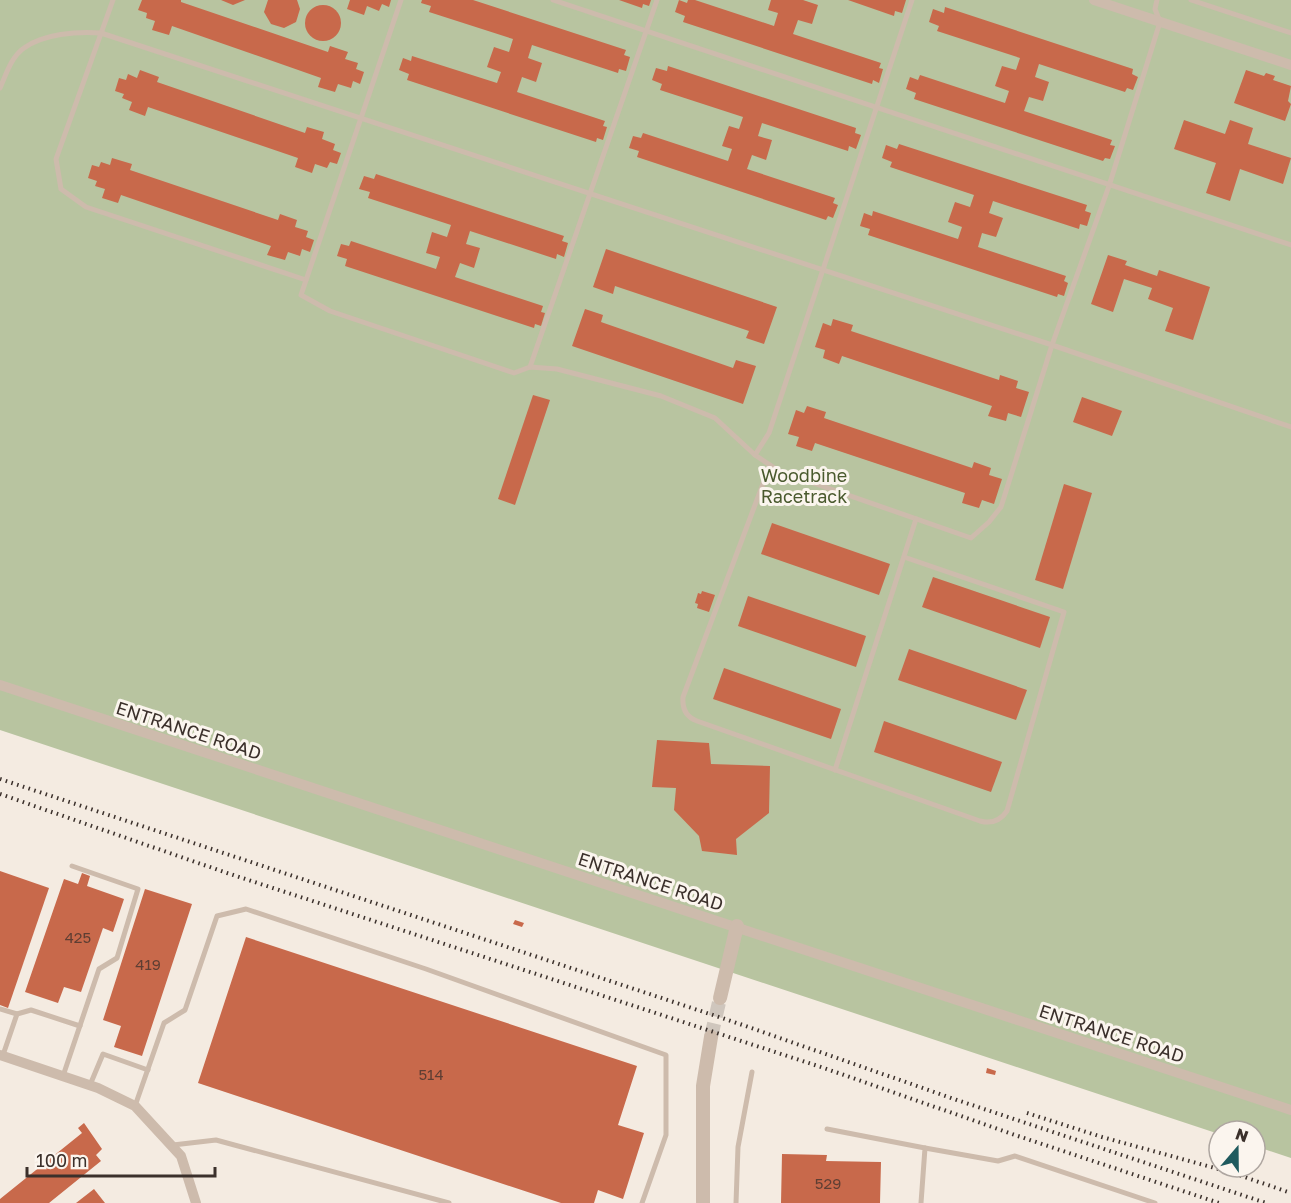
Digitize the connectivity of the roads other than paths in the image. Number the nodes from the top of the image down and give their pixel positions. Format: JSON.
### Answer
{"nodes":[{"id":1,"x":113,"y":0,"type":"edge"},
{"id":2,"x":401,"y":0,"type":"edge"},
{"id":3,"x":553,"y":0,"type":"edge"},
{"id":4,"x":657,"y":0,"type":"edge"},
{"id":5,"x":912,"y":0,"type":"edge"},
{"id":6,"x":1094,"y":0,"type":"edge"},
{"id":7,"x":1157,"y":0,"type":"edge"},
{"id":8,"x":1191,"y":0,"type":"edge"},
{"id":9,"x":1160,"y":22,"type":"junction"},
{"id":10,"x":647,"y":31,"type":"junction"},
{"id":11,"x":101,"y":33,"type":"junction"},
{"id":12,"x":1291,"y":33,"type":"edge"},
{"id":13,"x":1291,"y":65,"type":"edge"},
{"id":14,"x":0,"y":88,"type":"edge"},
{"id":15,"x":877,"y":108,"type":"junction"},
{"id":16,"x":362,"y":120,"type":"junction"},
{"id":17,"x":1109,"y":186,"type":"junction"},
{"id":18,"x":591,"y":193,"type":"junction"},
{"id":19,"x":1291,"y":244,"type":"edge"},
{"id":20,"x":823,"y":269,"type":"junction"},
{"id":21,"x":306,"y":280,"type":"junction"},
{"id":22,"x":1052,"y":345,"type":"junction"},
{"id":23,"x":530,"y":367,"type":"junction"},
{"id":24,"x":1291,"y":427,"type":"edge"},
{"id":25,"x":755,"y":455,"type":"junction"},
{"id":26,"x":770,"y":465,"type":"junction"},
{"id":27,"x":916,"y":519,"type":"junction"},
{"id":28,"x":904,"y":556,"type":"junction"},
{"id":29,"x":0,"y":685,"type":"edge"},
{"id":30,"x":835,"y":770,"type":"junction"},
{"id":31,"x":72,"y":866,"type":"dead end"},
{"id":32,"x":737,"y":926,"type":"junction"},
{"id":33,"x":720,"y":998,"type":"tunnel mouth"},
{"id":34,"x":0,"y":1009,"type":"edge"},
{"id":35,"x":17,"y":1014,"type":"junction"},
{"id":36,"x":80,"y":1026,"type":"junction"},
{"id":37,"x":711,"y":1037,"type":"tunnel mouth"},
{"id":38,"x":1,"y":1055,"type":"edge"},
{"id":39,"x":148,"y":1070,"type":"junction"},
{"id":40,"x":753,"y":1072,"type":"dead end"},
{"id":41,"x":63,"y":1076,"type":"junction"},
{"id":42,"x":90,"y":1085,"type":"junction"},
{"id":43,"x":135,"y":1106,"type":"junction"},
{"id":44,"x":1291,"y":1110,"type":"edge"},
{"id":45,"x":828,"y":1129,"type":"dead end"},
{"id":46,"x":171,"y":1145,"type":"junction"},
{"id":47,"x":925,"y":1148,"type":"junction"},
{"id":48,"x":196,"y":1203,"type":"edge"},
{"id":49,"x":448,"y":1203,"type":"edge"},
{"id":50,"x":642,"y":1203,"type":"edge"},
{"id":51,"x":703,"y":1203,"type":"edge"},
{"id":52,"x":736,"y":1203,"type":"edge"},
{"id":53,"x":921,"y":1203,"type":"edge"},
{"id":54,"x":1155,"y":1203,"type":"edge"}],
"edges":[{"from":1,"to":11,"type":"lane"},
{"from":2,"to":16,"type":"lane"},
{"from":3,"to":10,"type":"lane"},
{"from":4,"to":10,"type":"lane"},
{"from":5,"to":15,"type":"lane"},
{"from":6,"to":9,"type":"street"},
{"from":7,"to":9,"type":"lane"},
{"from":8,"to":12,"type":"lane"},
{"from":9,"to":13,"type":"street"},
{"from":9,"to":17,"type":"lane"},
{"from":10,"to":15,"type":"lane"},
{"from":10,"to":18,"type":"lane"},
{"from":11,"to":14,"type":"lane"},
{"from":11,"to":16,"type":"lane"},
{"from":11,"to":21,"type":"lane"},
{"from":15,"to":17,"type":"lane"},
{"from":15,"to":20,"type":"lane"},
{"from":16,"to":18,"type":"lane"},
{"from":16,"to":21,"type":"lane"},
{"from":17,"to":19,"type":"lane"},
{"from":17,"to":22,"type":"lane"},
{"from":18,"to":20,"type":"lane"},
{"from":18,"to":23,"type":"lane"},
{"from":20,"to":22,"type":"lane"},
{"from":20,"to":25,"type":"lane"},
{"from":21,"to":23,"type":"lane"},
{"from":22,"to":24,"type":"lane"},
{"from":22,"to":27,"type":"lane"},
{"from":23,"to":25,"type":"lane"},
{"from":25,"to":26,"type":"lane"},
{"from":26,"to":27,"type":"lane"},
{"from":26,"to":30,"type":"lane"},
{"from":27,"to":28,"type":"lane"},
{"from":28,"to":30,"type":"lane"},
{"from":28,"to":30,"type":"lane"},
{"from":29,"to":32,"type":"street","name":"ENTRANCE ROAD"},
{"from":31,"to":36,"type":"lane"},
{"from":32,"to":33,"type":"street"},
{"from":32,"to":44,"type":"street","name":"ENTRANCE ROAD"},
{"from":34,"to":35,"type":"lane"},
{"from":35,"to":36,"type":"lane"},
{"from":35,"to":38,"type":"lane"},
{"from":36,"to":41,"type":"lane"},
{"from":37,"to":51,"type":"street"},
{"from":38,"to":41,"type":"street"},
{"from":39,"to":42,"type":"lane"},
{"from":39,"to":43,"type":"lane"},
{"from":39,"to":50,"type":"lane"},
{"from":40,"to":52,"type":"lane"},
{"from":41,"to":42,"type":"street"},
{"from":42,"to":43,"type":"street"},
{"from":43,"to":46,"type":"street"},
{"from":45,"to":47,"type":"lane"},
{"from":46,"to":48,"type":"street"},
{"from":46,"to":49,"type":"lane"},
{"from":47,"to":53,"type":"lane"},
{"from":47,"to":54,"type":"lane"}]}
